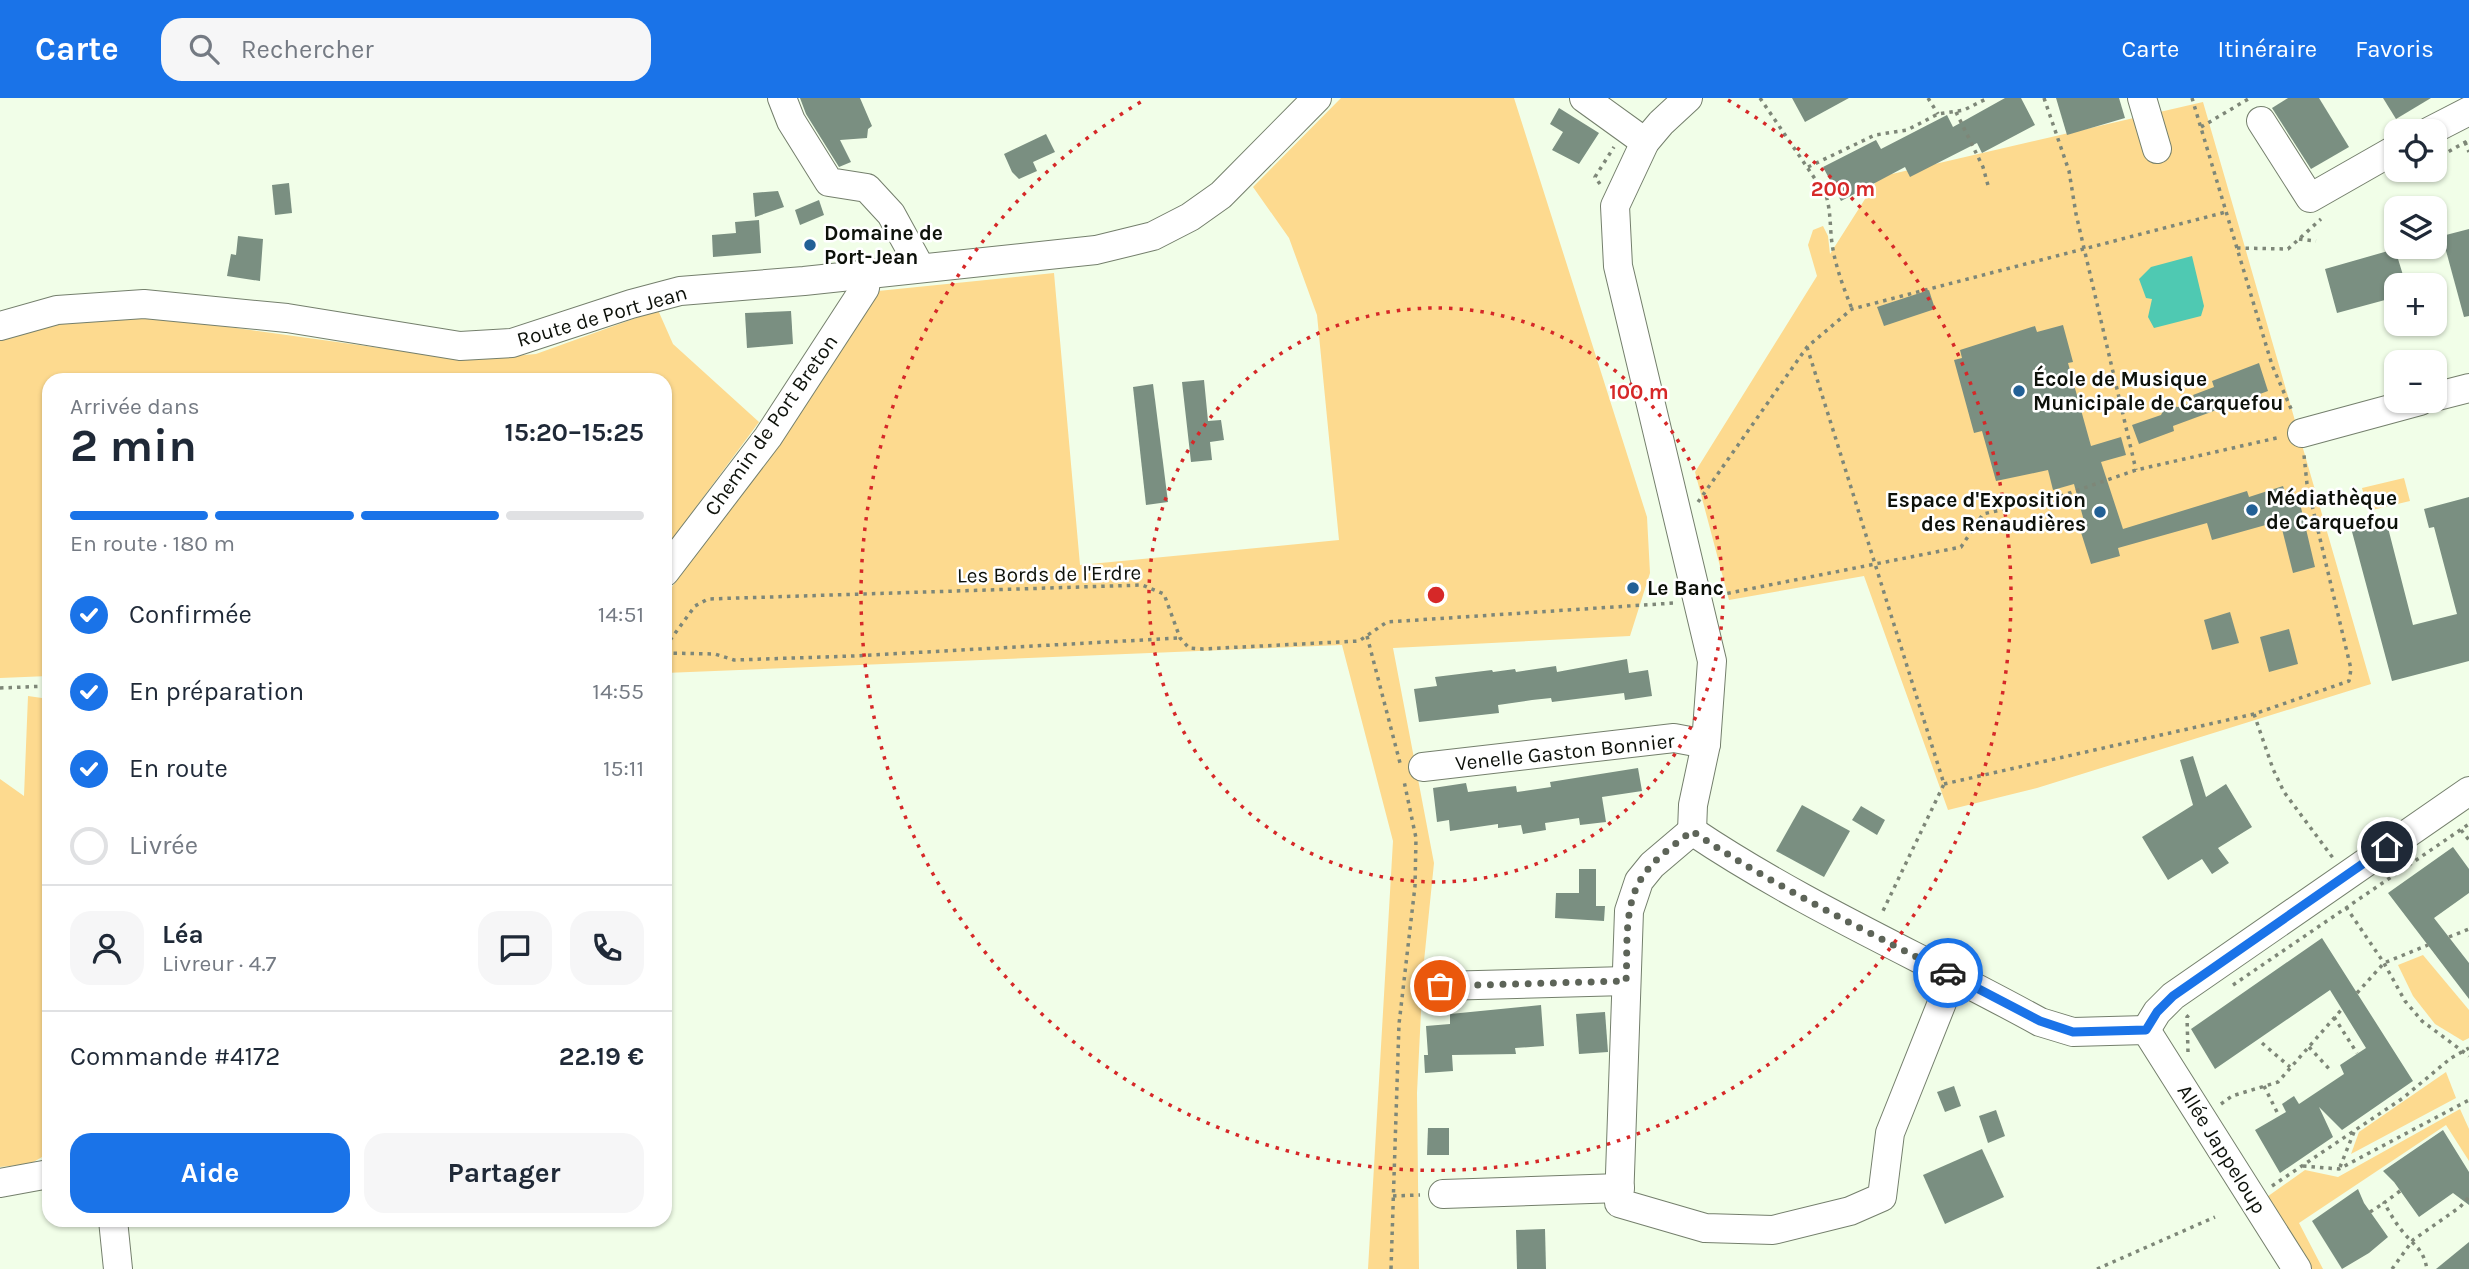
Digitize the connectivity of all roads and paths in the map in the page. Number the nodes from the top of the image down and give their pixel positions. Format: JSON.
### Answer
{"nodes":[{"id":1,"x":782,"y":98,"type":"edge"},
{"id":2,"x":1317,"y":98,"type":"edge"},
{"id":3,"x":1584,"y":98,"type":"edge"},
{"id":4,"x":1688,"y":98,"type":"edge"},
{"id":5,"x":1760,"y":98,"type":"edge"},
{"id":6,"x":1928,"y":98,"type":"edge"},
{"id":7,"x":1988,"y":98,"type":"edge"},
{"id":8,"x":2044,"y":98,"type":"edge"},
{"id":9,"x":2141,"y":98,"type":"edge"},
{"id":10,"x":2192,"y":98,"type":"edge"},
{"id":11,"x":2256,"y":110,"type":"edge"},
{"id":12,"x":1956,"y":111,"type":"junction"},
{"id":13,"x":2469,"y":111,"type":"edge"},
{"id":14,"x":1938,"y":114,"type":"junction"},
{"id":15,"x":2447,"y":122,"type":"edge"},
{"id":16,"x":2201,"y":127,"type":"junction"},
{"id":17,"x":2467,"y":141,"type":"edge"},
{"id":18,"x":1645,"y":142,"type":"junction"},
{"id":19,"x":2157,"y":149,"type":"dead end"},
{"id":20,"x":2469,"y":152,"type":"edge"},
{"id":21,"x":2447,"y":153,"type":"edge"},
{"id":22,"x":2384,"y":156,"type":"edge"},
{"id":23,"x":1808,"y":167,"type":"junction"},
{"id":24,"x":1989,"y":189,"type":"dead end"},
{"id":25,"x":2226,"y":212,"type":"junction"},
{"id":26,"x":2299,"y":239,"type":"dead end"},
{"id":27,"x":2316,"y":242,"type":"dead end"},
{"id":28,"x":2085,"y":249,"type":"junction"},
{"id":29,"x":920,"y":267,"type":"junction"},
{"id":30,"x":867,"y":273,"type":"junction"},
{"id":31,"x":1852,"y":309,"type":"junction"},
{"id":32,"x":2,"y":326,"type":"edge"},
{"id":33,"x":1807,"y":347,"type":"junction"},
{"id":34,"x":2469,"y":388,"type":"edge"},
{"id":35,"x":2447,"y":394,"type":"edge"},
{"id":36,"x":2384,"y":411,"type":"edge"},
{"id":37,"x":2302,"y":433,"type":"junction"},
{"id":38,"x":2136,"y":470,"type":"junction"},
{"id":39,"x":1680,"y":530,"type":"junction"},
{"id":40,"x":672,"y":563,"type":"edge"},
{"id":41,"x":1876,"y":565,"type":"junction"},
{"id":42,"x":1698,"y":598,"type":"junction"},
{"id":43,"x":1367,"y":636,"type":"junction"},
{"id":44,"x":672,"y":637,"type":"edge"},
{"id":45,"x":1180,"y":638,"type":"junction"},
{"id":46,"x":672,"y":653,"type":"edge"},
{"id":47,"x":42,"y":686,"type":"edge"},
{"id":48,"x":0,"y":688,"type":"edge"},
{"id":49,"x":2255,"y":714,"type":"junction"},
{"id":50,"x":1706,"y":744,"type":"junction"},
{"id":51,"x":1409,"y":772,"type":"junction"},
{"id":52,"x":1944,"y":784,"type":"junction"},
{"id":53,"x":2469,"y":791,"type":"edge"},
{"id":54,"x":2469,"y":824,"type":"edge"},
{"id":55,"x":2461,"y":830,"type":"junction"},
{"id":56,"x":1692,"y":831,"type":"junction"},
{"id":57,"x":2469,"y":840,"type":"edge"},
{"id":58,"x":2339,"y":880,"type":"junction"},
{"id":59,"x":2347,"y":908,"type":"junction"},
{"id":60,"x":2469,"y":929,"type":"edge"},
{"id":61,"x":1871,"y":933,"type":"junction"},
{"id":62,"x":2449,"y":937,"type":"dead end"},
{"id":63,"x":2428,"y":945,"type":"dead end"},
{"id":64,"x":2384,"y":963,"type":"junction"},
{"id":65,"x":1953,"y":975,"type":"junction"},
{"id":66,"x":1626,"y":981,"type":"junction"},
{"id":67,"x":1440,"y":986,"type":"dead end"},
{"id":68,"x":2232,"y":986,"type":"dead end"},
{"id":69,"x":2357,"y":993,"type":"dead end"},
{"id":70,"x":2198,"y":1009,"type":"dead end"},
{"id":71,"x":2342,"y":1009,"type":"dead end"},
{"id":72,"x":2334,"y":1017,"type":"junction"},
{"id":73,"x":2146,"y":1030,"type":"junction"},
{"id":74,"x":2262,"y":1043,"type":"dead end"},
{"id":75,"x":2308,"y":1046,"type":"junction"},
{"id":76,"x":2469,"y":1048,"type":"edge"},
{"id":77,"x":2463,"y":1052,"type":"junction"},
{"id":78,"x":2357,"y":1054,"type":"dead end"},
{"id":79,"x":2469,"y":1056,"type":"edge"},
{"id":80,"x":2168,"y":1063,"type":"junction"},
{"id":81,"x":2290,"y":1067,"type":"junction"},
{"id":82,"x":2332,"y":1072,"type":"dead end"},
{"id":83,"x":2264,"y":1086,"type":"junction"},
{"id":84,"x":2469,"y":1100,"type":"edge"},
{"id":85,"x":2278,"y":1114,"type":"dead end"},
{"id":86,"x":2202,"y":1117,"type":"junction"},
{"id":87,"x":2355,"y":1130,"type":"junction"},
{"id":88,"x":2302,"y":1166,"type":"junction"},
{"id":89,"x":2339,"y":1169,"type":"junction"},
{"id":90,"x":42,"y":1175,"type":"edge"},
{"id":91,"x":0,"y":1183,"type":"edge"},
{"id":92,"x":1620,"y":1188,"type":"junction"},
{"id":93,"x":2400,"y":1191,"type":"dead end"},
{"id":94,"x":1443,"y":1194,"type":"dead end"},
{"id":95,"x":2469,"y":1197,"type":"edge"},
{"id":96,"x":2253,"y":1199,"type":"junction"},
{"id":97,"x":2384,"y":1203,"type":"junction"},
{"id":98,"x":2370,"y":1212,"type":"dead end"},
{"id":99,"x":2215,"y":1217,"type":"dead end"},
{"id":100,"x":115,"y":1227,"type":"edge"},
{"id":101,"x":2413,"y":1240,"type":"junction"},
{"id":102,"x":118,"y":1269,"type":"edge"},
{"id":103,"x":1391,"y":1269,"type":"edge"},
{"id":104,"x":2097,"y":1269,"type":"edge"},
{"id":105,"x":2297,"y":1269,"type":"edge"},
{"id":106,"x":2392,"y":1269,"type":"edge"},
{"id":107,"x":2427,"y":1269,"type":"edge"}],
"edges":[{"from":1,"to":29,"type":"street"},
{"from":2,"to":29,"type":"street","name":"Route de Port Jean"},
{"from":3,"to":18,"type":"street"},
{"from":4,"to":18,"type":"street"},
{"from":5,"to":23,"type":"path"},
{"from":6,"to":14,"type":"path"},
{"from":7,"to":12,"type":"path"},
{"from":8,"to":28,"type":"path"},
{"from":9,"to":19,"type":"street"},
{"from":10,"to":16,"type":"path"},
{"from":11,"to":16,"type":"path"},
{"from":11,"to":22,"type":"street"},
{"from":12,"to":14,"type":"path"},
{"from":12,"to":24,"type":"path"},
{"from":13,"to":15,"type":"street"},
{"from":14,"to":23,"type":"path"},
{"from":16,"to":25,"type":"path"},
{"from":17,"to":20,"type":"path"},
{"from":17,"to":21,"type":"path"},
{"from":18,"to":39,"type":"street"},
{"from":23,"to":31,"type":"path"},
{"from":25,"to":28,"type":"path"},
{"from":25,"to":37,"type":"path"},
{"from":26,"to":27,"type":"path"},
{"from":28,"to":31,"type":"path"},
{"from":28,"to":38,"type":"path"},
{"from":29,"to":30,"type":"street","name":"Route de Port Jean"},
{"from":30,"to":32,"type":"street","name":"Route de Port Jean"},
{"from":30,"to":40,"type":"street","name":"Chemin de Port Breton"},
{"from":31,"to":33,"type":"path"},
{"from":33,"to":39,"type":"path"},
{"from":33,"to":41,"type":"path"},
{"from":34,"to":35,"type":"street"},
{"from":36,"to":37,"type":"street"},
{"from":37,"to":38,"type":"path"},
{"from":37,"to":49,"type":"path"},
{"from":38,"to":41,"type":"path"},
{"from":39,"to":42,"type":"street"},
{"from":41,"to":42,"type":"path"},
{"from":41,"to":52,"type":"path"},
{"from":42,"to":43,"type":"path"},
{"from":42,"to":50,"type":"street"},
{"from":43,"to":45,"type":"path"},
{"from":43,"to":51,"type":"path"},
{"from":44,"to":45,"type":"path","name":"Les Bords de l'Erdre"},
{"from":45,"to":46,"type":"path"},
{"from":47,"to":48,"type":"path"},
{"from":49,"to":52,"type":"path"},
{"from":49,"to":58,"type":"path"},
{"from":50,"to":51,"type":"street","name":"Venelle Gaston Bonnier"},
{"from":50,"to":56,"type":"street"},
{"from":51,"to":103,"type":"path"},
{"from":52,"to":61,"type":"path"},
{"from":53,"to":58,"type":"street"},
{"from":54,"to":55,"type":"path"},
{"from":55,"to":57,"type":"path"},
{"from":55,"to":59,"type":"path"},
{"from":56,"to":61,"type":"street"},
{"from":56,"to":66,"type":"street"},
{"from":58,"to":59,"type":"path"},
{"from":58,"to":73,"type":"street"},
{"from":59,"to":64,"type":"path"},
{"from":59,"to":68,"type":"path"},
{"from":60,"to":62,"type":"path"},
{"from":61,"to":65,"type":"street"},
{"from":63,"to":64,"type":"path"},
{"from":64,"to":69,"type":"path"},
{"from":64,"to":77,"type":"path"},
{"from":65,"to":73,"type":"street"},
{"from":65,"to":92,"type":"street"},
{"from":66,"to":67,"type":"street"},
{"from":66,"to":92,"type":"street"},
{"from":70,"to":80,"type":"path"},
{"from":71,"to":72,"type":"path"},
{"from":72,"to":75,"type":"path"},
{"from":72,"to":78,"type":"path"},
{"from":73,"to":80,"type":"street","name":"Allée Jappeloup"},
{"from":74,"to":81,"type":"path"},
{"from":75,"to":81,"type":"path"},
{"from":75,"to":82,"type":"path"},
{"from":76,"to":77,"type":"path"},
{"from":77,"to":79,"type":"path"},
{"from":77,"to":87,"type":"path"},
{"from":80,"to":86,"type":"street","name":"Allée Jappeloup"},
{"from":81,"to":83,"type":"path"},
{"from":83,"to":85,"type":"path"},
{"from":83,"to":86,"type":"path"},
{"from":84,"to":89,"type":"path"},
{"from":86,"to":96,"type":"street","name":"Allée Jappeloup"},
{"from":87,"to":88,"type":"path"},
{"from":87,"to":89,"type":"path"},
{"from":88,"to":89,"type":"path"},
{"from":88,"to":96,"type":"path"},
{"from":90,"to":91,"type":"street"},
{"from":92,"to":94,"type":"street"},
{"from":93,"to":97,"type":"path"},
{"from":95,"to":101,"type":"path"},
{"from":96,"to":105,"type":"street","name":"Allée Jappeloup"},
{"from":97,"to":98,"type":"path"},
{"from":97,"to":101,"type":"path"},
{"from":99,"to":104,"type":"path"},
{"from":100,"to":102,"type":"street"},
{"from":101,"to":106,"type":"path"},
{"from":101,"to":107,"type":"path"}]}
